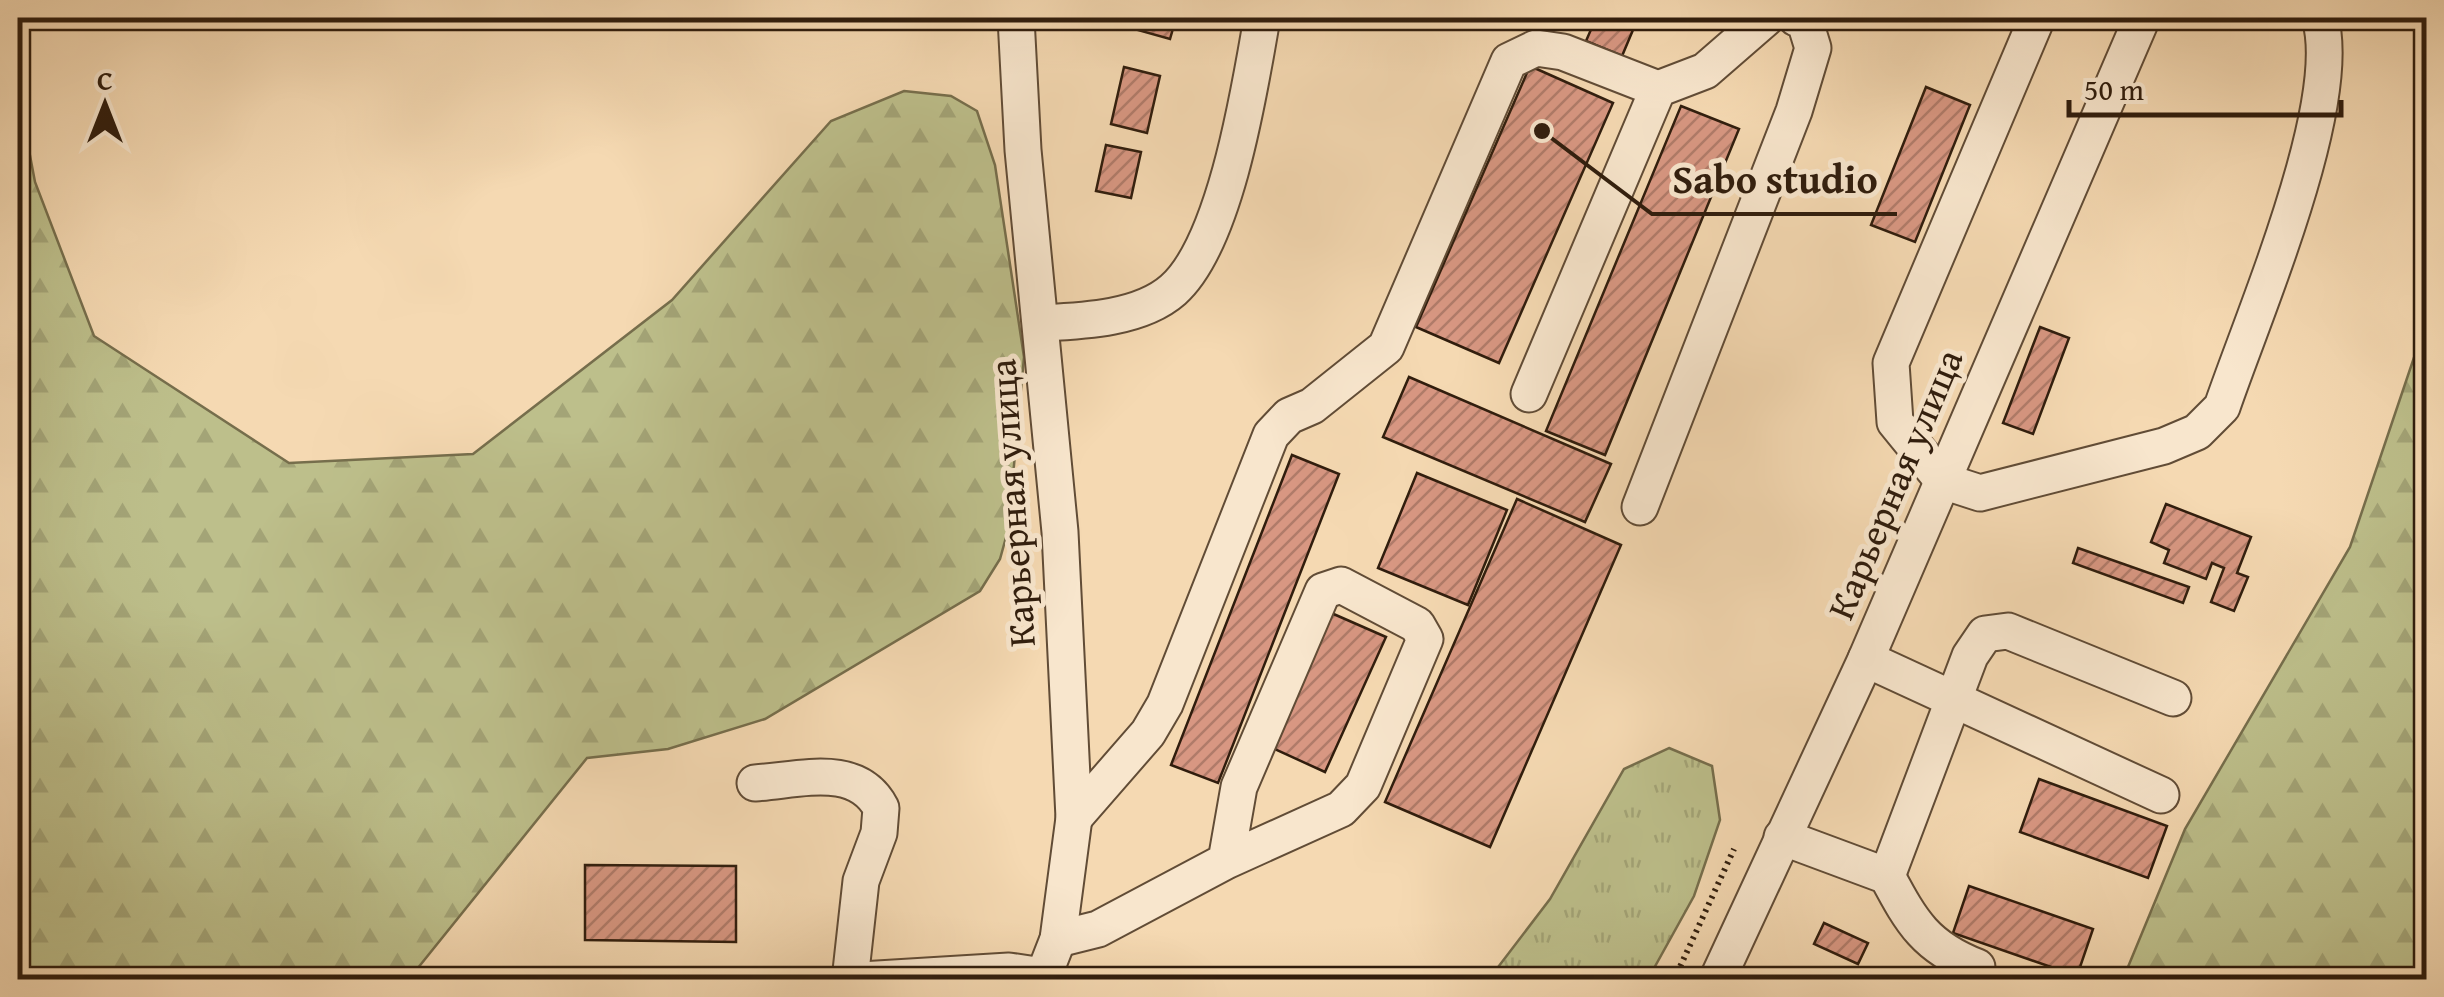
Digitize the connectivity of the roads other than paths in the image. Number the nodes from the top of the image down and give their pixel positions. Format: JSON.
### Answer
{"nodes":[{"id":1,"x":1016,"y":18,"type":"edge"},
{"id":2,"x":1262,"y":18,"type":"edge"},
{"id":3,"x":1766,"y":18,"type":"edge"},
{"id":4,"x":1796,"y":18,"type":"edge"},
{"id":5,"x":2037,"y":18,"type":"edge"},
{"id":6,"x":2142,"y":18,"type":"edge"},
{"id":7,"x":2320,"y":18,"type":"edge"},
{"id":8,"x":1658,"y":90,"type":"junction"},
{"id":9,"x":1041,"y":323,"type":"junction"},
{"id":10,"x":1529,"y":394,"type":"dead end"},
{"id":11,"x":1943,"y":481,"type":"junction"},
{"id":12,"x":1640,"y":507,"type":"dead end"},
{"id":13,"x":1866,"y":659,"type":"junction"},
{"id":14,"x":2173,"y":698,"type":"dead end"},
{"id":15,"x":1954,"y":699,"type":"junction"},
{"id":16,"x":756,"y":783,"type":"dead end"},
{"id":17,"x":2161,"y":796,"type":"dead end"},
{"id":18,"x":1074,"y":818,"type":"junction"},
{"id":19,"x":1782,"y":837,"type":"junction"},
{"id":20,"x":1226,"y":861,"type":"junction"},
{"id":21,"x":1887,"y":876,"type":"junction"},
{"id":22,"x":1058,"y":938,"type":"junction"},
{"id":23,"x":1977,"y":967,"type":"dead end"},
{"id":24,"x":1043,"y":978,"type":"edge"},
{"id":25,"x":850,"y":980,"type":"edge"},
{"id":26,"x":862,"y":980,"type":"edge"},
{"id":27,"x":1717,"y":980,"type":"edge"}],
"edges":[{"from":1,"to":9,"type":"street","name":"Карьерная улица"},
{"from":2,"to":9,"type":"street"},
{"from":3,"to":8,"type":"street"},
{"from":4,"to":12,"type":"street"},
{"from":5,"to":11,"type":"street"},
{"from":6,"to":11,"type":"street","name":"Карьерная улица"},
{"from":7,"to":11,"type":"street"},
{"from":8,"to":10,"type":"street"},
{"from":8,"to":18,"type":"street"},
{"from":9,"to":18,"type":"street","name":"Карьерная улица"},
{"from":11,"to":13,"type":"street","name":"Карьерная улица"},
{"from":13,"to":15,"type":"street"},
{"from":13,"to":19,"type":"street","name":"Карьерная улица"},
{"from":14,"to":15,"type":"street"},
{"from":15,"to":17,"type":"street"},
{"from":15,"to":21,"type":"street"},
{"from":16,"to":25,"type":"street"},
{"from":18,"to":22,"type":"street","name":"Карьерная улица"},
{"from":19,"to":21,"type":"street"},
{"from":19,"to":27,"type":"street","name":"Карьерная улица"},
{"from":20,"to":20,"type":"street"},
{"from":20,"to":22,"type":"street"},
{"from":21,"to":23,"type":"street"},
{"from":22,"to":24,"type":"street","name":"Карьерная улица"},
{"from":24,"to":26,"type":"street"}]}
